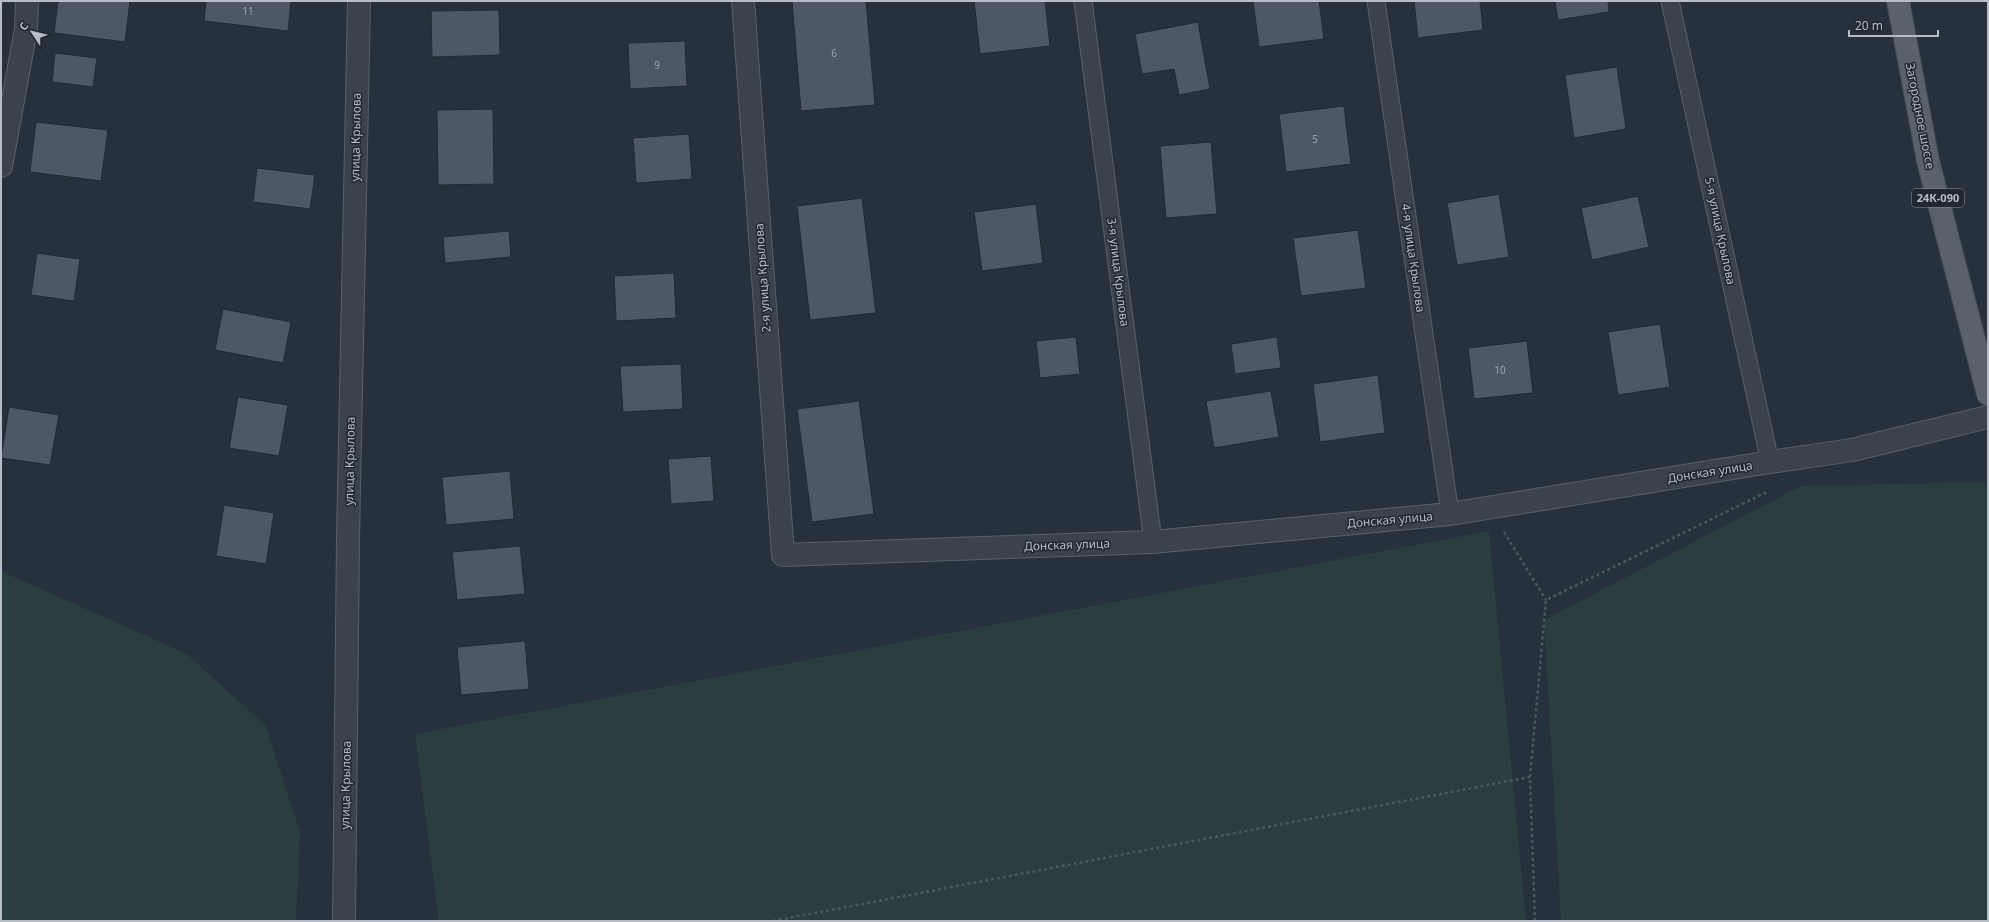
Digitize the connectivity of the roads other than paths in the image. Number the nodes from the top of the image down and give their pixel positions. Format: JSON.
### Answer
{"nodes":[{"id":1,"x":26,"y":1,"type":"edge"},
{"id":2,"x":358,"y":1,"type":"edge"},
{"id":3,"x":742,"y":1,"type":"edge"},
{"id":4,"x":1083,"y":1,"type":"edge"},
{"id":5,"x":1376,"y":1,"type":"edge"},
{"id":6,"x":1670,"y":1,"type":"edge"},
{"id":7,"x":1898,"y":1,"type":"edge"},
{"id":8,"x":1,"y":166,"type":"edge"},
{"id":9,"x":1988,"y":394,"type":"edge"},
{"id":10,"x":1988,"y":417,"type":"edge"},
{"id":11,"x":1770,"y":462,"type":"junction"},
{"id":12,"x":1450,"y":514,"type":"junction"},
{"id":13,"x":1153,"y":542,"type":"junction"},
{"id":14,"x":783,"y":555,"type":"joint"},
{"id":15,"x":344,"y":921,"type":"edge"}],
"edges":[{"from":1,"to":8,"type":"street"},
{"from":2,"to":15,"type":"street","name":"улица Крылова"},
{"from":3,"to":14,"type":"street","name":"2-я улица Крылова"},
{"from":4,"to":13,"type":"lane","name":"3-я улица Крылова"},
{"from":5,"to":12,"type":"lane","name":"4-я улица Крылова"},
{"from":6,"to":11,"type":"lane","name":"5-я улица Крылова"},
{"from":7,"to":9,"type":"main road","name":"Загородное шоссе","number":"24К-090"},
{"from":10,"to":11,"type":"street","name":"Донская улица"},
{"from":11,"to":12,"type":"street","name":"Донская улица"},
{"from":12,"to":13,"type":"street","name":"Донская улица"},
{"from":13,"to":14,"type":"street","name":"Донская улица"}]}
